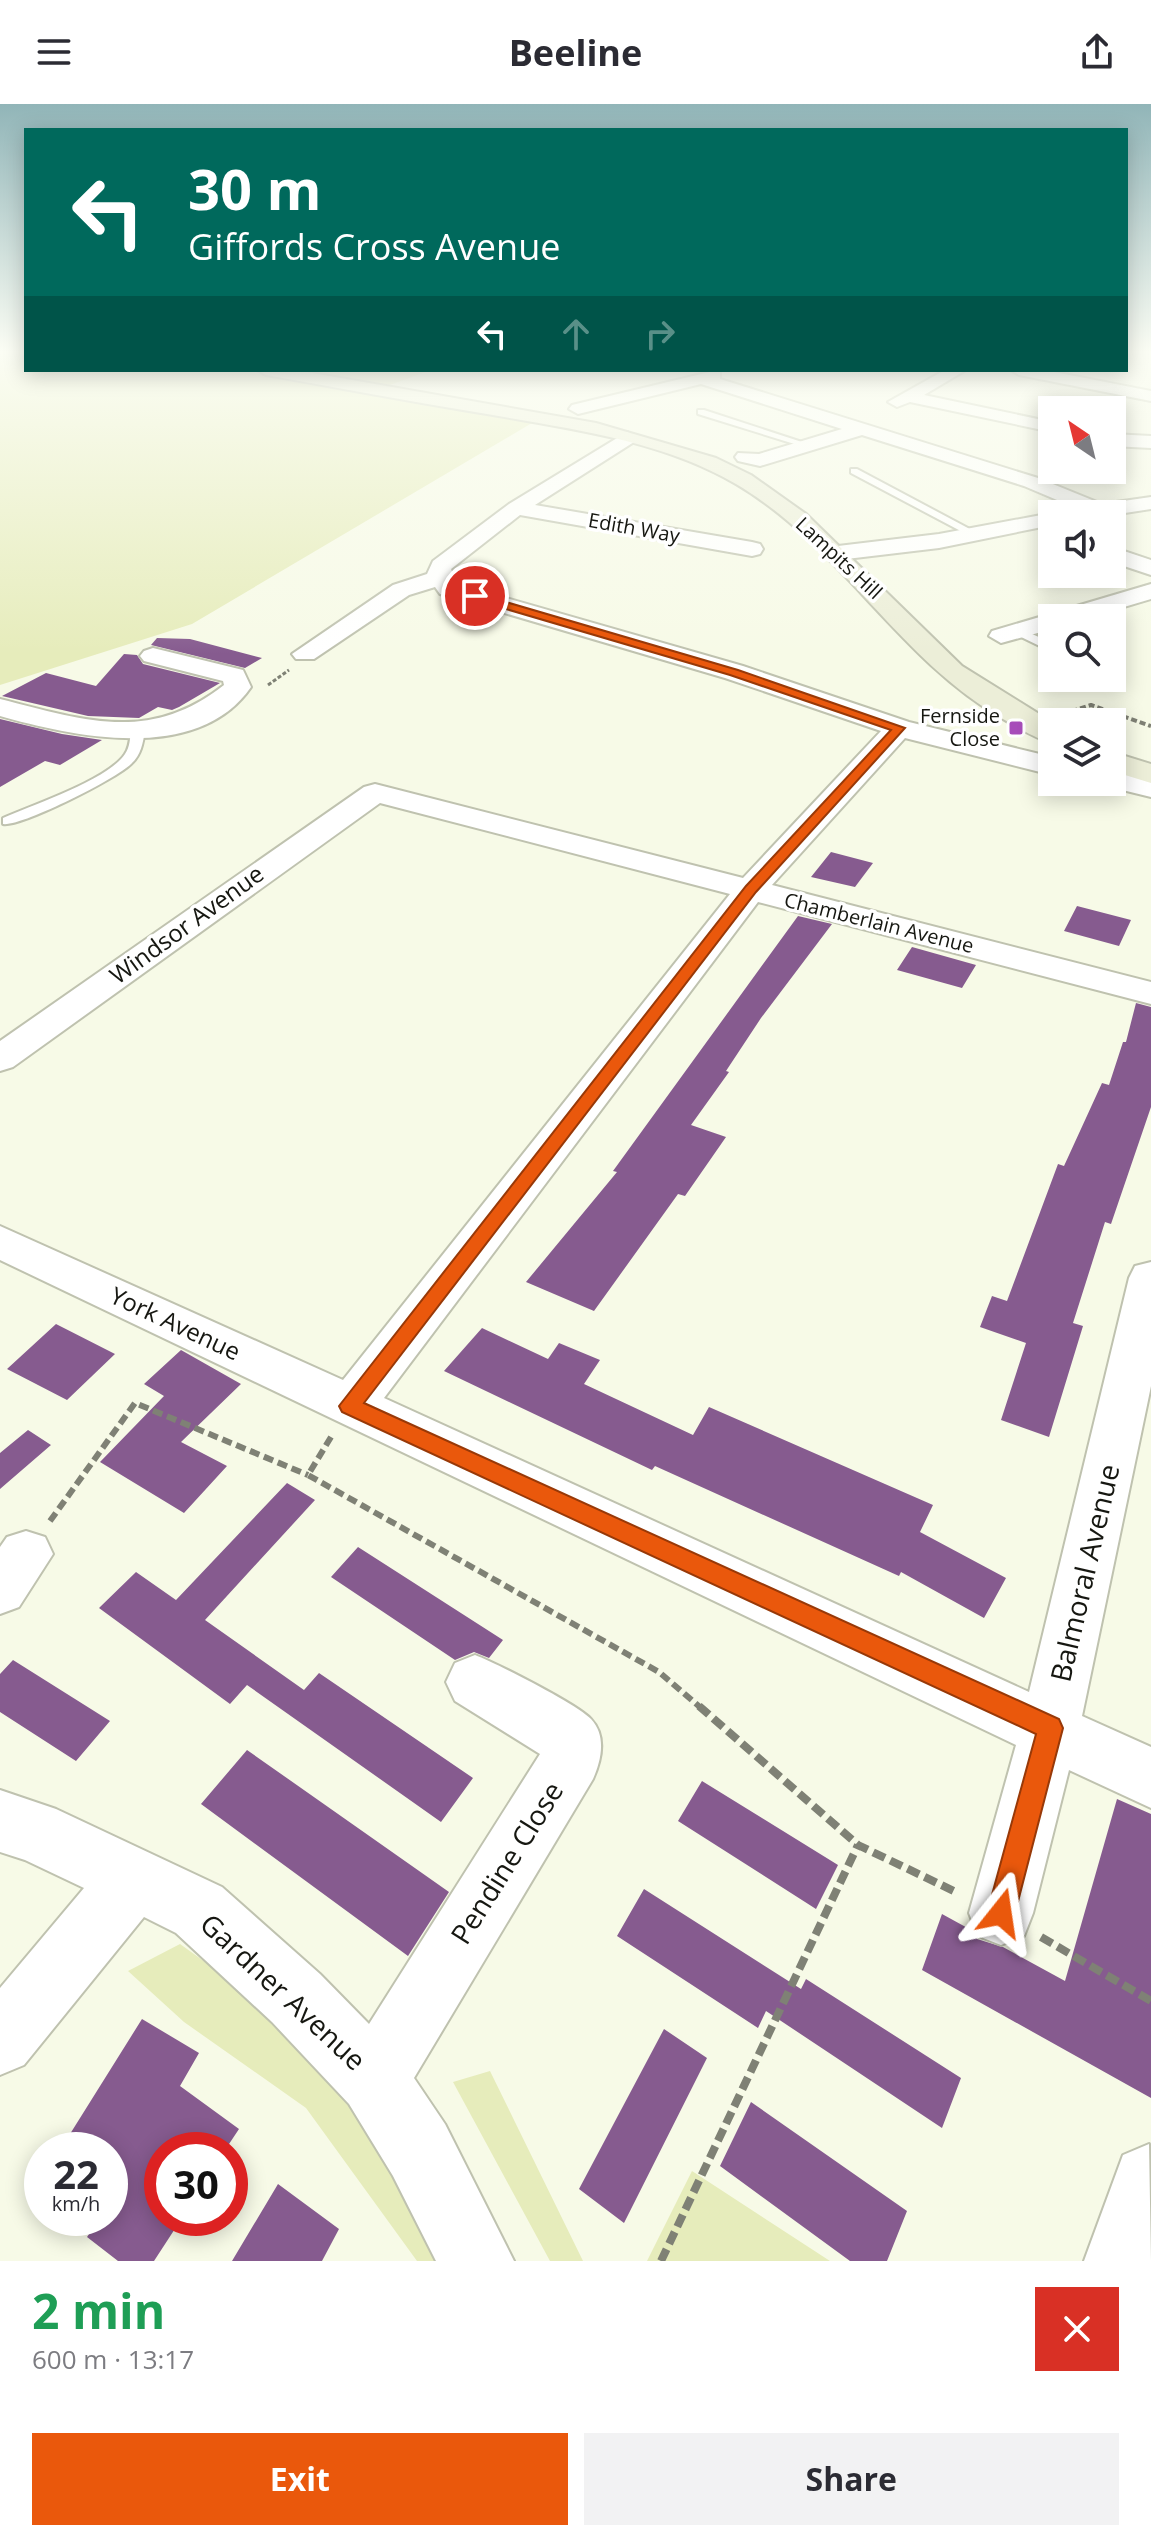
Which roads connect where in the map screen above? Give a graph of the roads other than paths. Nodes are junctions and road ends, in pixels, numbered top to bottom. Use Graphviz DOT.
graph roads {
  1 [pos="604,453"];
  2 [pos="675,453"];
  3 [pos="780,453"];
  4 [pos="935,453"];
  5 [pos="745,457"];
  6 [pos="854,471"];
  7 [pos="1075,500"];
  8 [pos="1151,503"];
  9 [pos="1126,506"];
  10 [pos="516,508"];
  11 [pos="1038,525"];
  12 [pos="976,535"];
  13 [pos="752,549"];
  14 [pos="838,553"];
  15 [pos="1126,559"];
  16 [pos="1151,568"];
  17 [pos="440,578"];
  18 [pos="1151,591"];
  19 [pos="1108,604"];
  20 [pos="1038,625"];
  21 [pos="1009,634"];
  22 [pos="1038,643"];
  23 [pos="305,654"];
  24 [pos="153,656"];
  25 [pos="0,707"];
  26 [pos="46,721"];
  27 [pos="1038,726"];
  28 [pos="899,728"];
  29 [pos="138,730"];
  30 [pos="11,735"];
  31 [pos="1038,763"];
  32 [pos="1126,766"];
  33 [pos="1151,774"];
  34 [pos="1126,782"];
  35 [pos="1151,788"];
  36 [pos="375,793"];
  37 [pos="8,821"];
  38 [pos="751,889"];
  39 [pos="1151,993"];
  40 [pos="0,1059"];
  41 [pos="0,1242"];
  42 [pos="1151,1278"];
  43 [pos="350,1406"];
  44 [pos="475,1682"];
  45 [pos="1050,1728"];
  46 [pos="1151,1778"];
  47 [pos="0,1821"];
  48 [pos="134,1879"];
  49 [pos="1001,1913"];
  50 [pos="0,2041"];
  51 [pos="374,2079"];
  52 [pos="1149,2181"];
  53 [pos="476,2261"];
  54 [pos="1122,2261"];
  1 -- 10 [label="street"];
  2 -- 14 [label="main road, Lampits Hill"];
  3 -- 5 [label="street"];
  4 -- 7 [label="street"];
  6 -- 12 [label="lane"];
  8 -- 9 [label="street"];
  10 -- 13 [label="street, Edith Way"];
  10 -- 17 [label="street"];
  11 -- 12 [label="street"];
  12 -- 14 [label="street"];
  14 -- 27 [label="main road, Lampits Hill"];
  15 -- 16 [label="street"];
  17 -- 23 [label="street"];
  17 -- 28 [label="street"];
  18 -- 19 [label="street"];
  20 -- 21 [label="street"];
  21 -- 22 [label="lane"];
  24 -- 29 [label="street"];
  25 -- 26 [label="street"];
  26 -- 29 [label="street"];
  26 -- 30 [label="street"];
  28 -- 31 [label="street"];
  28 -- 38 [label="street"];
  29 -- 37 [label="lane"];
  32 -- 33 [label="main road"];
  34 -- 35 [label="street"];
  36 -- 38 [label="street, Chamberlain Avenue"];
  36 -- 40 [label="street, Windsor Avenue"];
  38 -- 39 [label="street, Chamberlain Avenue"];
  38 -- 43 [label="street"];
  41 -- 43 [label="street, York Avenue"];
  42 -- 45 [label="street, Balmoral Avenue"];
  43 -- 45 [label="street, York Avenue"];
  44 -- 51 [label="street, Pendine Close"];
  45 -- 46 [label="street, York Avenue"];
  45 -- 49 [label="street, Balmoral Avenue"];
  47 -- 48 [label="street, Gardner Avenue"];
  48 -- 50 [label="street"];
  48 -- 51 [label="street, Gardner Avenue"];
  51 -- 53 [label="street, Gardner Avenue"];
  52 -- 54 [label="street"];
}
